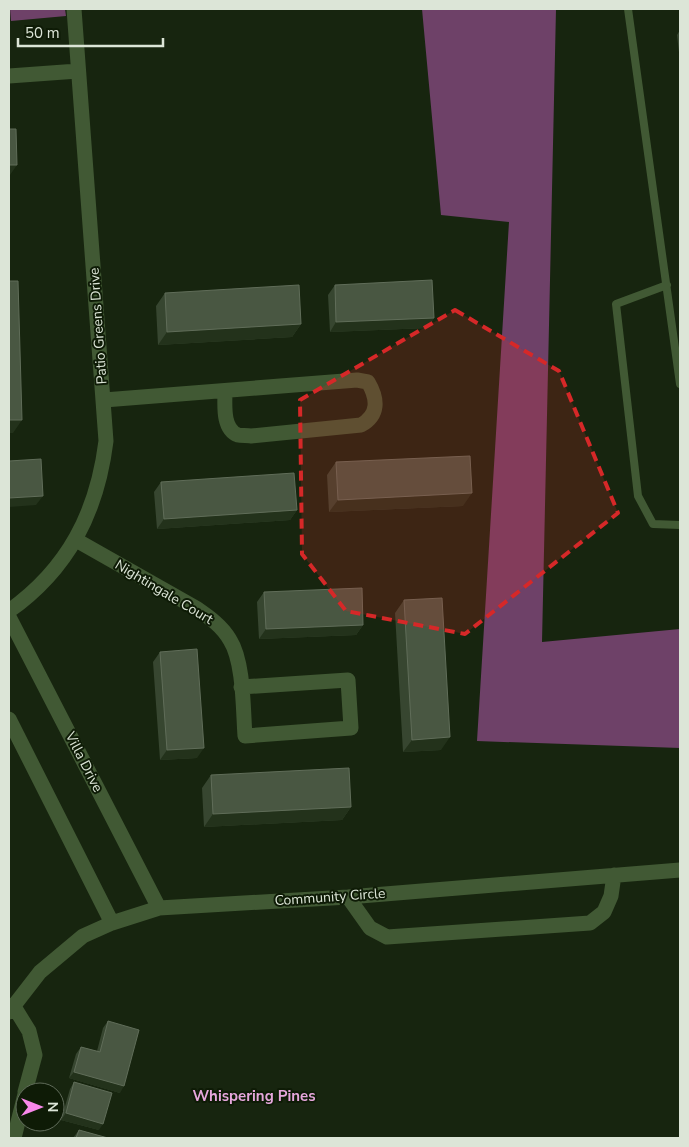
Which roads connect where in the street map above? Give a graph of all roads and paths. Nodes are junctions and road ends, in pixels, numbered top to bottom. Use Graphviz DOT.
graph roads {
  1 [pos="74,9"];
  2 [pos="628,9"];
  3 [pos="78,71"];
  4 [pos="9,76"];
  5 [pos="667,285"];
  6 [pos="680,384"];
  7 [pos="224,390"];
  8 [pos="104,400"];
  9 [pos="680,525"];
  10 [pos="76,540"];
  11 [pos="9,611"];
  12 [pos="9,617"];
  13 [pos="241,687"];
  14 [pos="9,719"];
  15 [pos="680,870"];
  16 [pos="614,875"];
  17 [pos="348,897"];
  18 [pos="158,908"];
  19 [pos="112,923"];
  20 [pos="11,1009"];
  21 [pos="28,1082"];
  1 -- 3 [label="street, Patio Greens Drive"];
  2 -- 5 [label="lane"];
  3 -- 4 [label="street"];
  3 -- 8 [label="street, Patio Greens Drive"];
  5 -- 6 [label="lane"];
  5 -- 9 [label="lane"];
  7 -- 7 [label="street"];
  7 -- 8 [label="street"];
  8 -- 10 [label="street, Patio Greens Drive"];
  10 -- 11 [label="street, Patio Greens Drive"];
  10 -- 13 [label="street, Nightingale Court"];
  12 -- 18 [label="street, Villa Drive"];
  13 -- 13 [label="street, Nightingale Court"];
  14 -- 19 [label="street"];
  15 -- 16 [label="street, Community Circle"];
  16 -- 17 [label="street, Community Circle"];
  16 -- 17 [label="street"];
  17 -- 18 [label="street, Community Circle"];
  18 -- 19 [label="street, Community Circle"];
  19 -- 20 [label="street, Community Circle"];
  20 -- 21 [label="street, Community Circle"];
}
